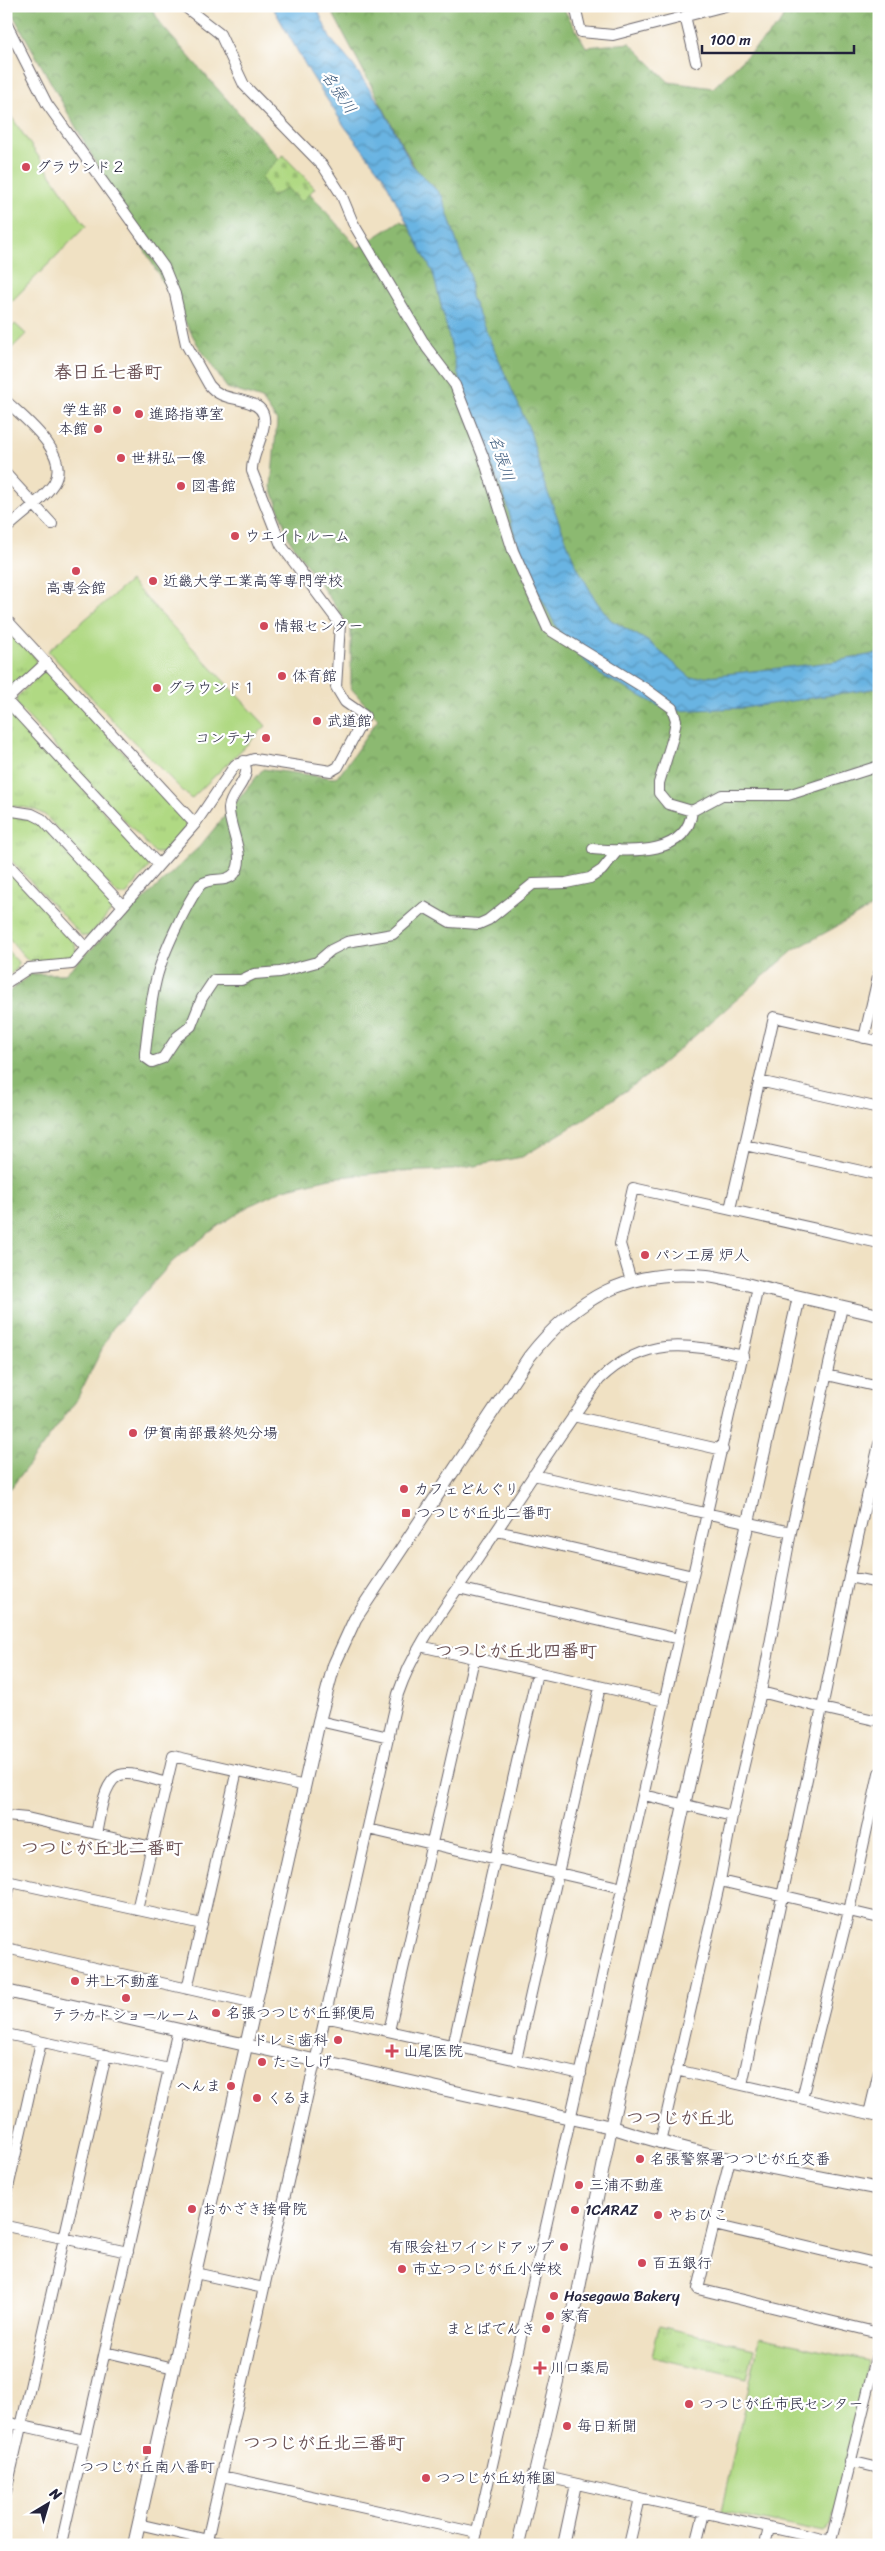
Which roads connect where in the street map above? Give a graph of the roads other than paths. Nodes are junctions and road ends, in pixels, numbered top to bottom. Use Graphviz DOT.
graph roads {
  1 [pos="184,6"];
  2 [pos="575,6"];
  3 [pos="725,6"];
  4 [pos="685,16"];
  5 [pos="6,23"];
  6 [pos="696,62"];
  7 [pos="6,402"];
  8 [pos="6,475"];
  9 [pos="34,503"];
  10 [pos="52,524"];
  11 [pos="6,529"];
  12 [pos="6,619"];
  13 [pos="47,662"];
  14 [pos="244,761"];
  15 [pos="879,766"];
  16 [pos="6,810"];
  17 [pos="692,811"];
  18 [pos="195,824"];
  19 [pos="593,849"];
  20 [pos="618,850"];
  21 [pos="6,862"];
  22 [pos="158,864"];
  23 [pos="123,906"];
  24 [pos="86,948"];
  25 [pos="879,973"];
  26 [pos="6,983"];
  27 [pos="864,1038"];
  28 [pos="879,1041"];
  29 [pos="759,1081"];
  30 [pos="879,1108"];
  31 [pos="745,1145"];
  32 [pos="879,1175"];
  33 [pos="730,1209"];
  34 [pos="879,1243"];
  35 [pos="631,1281"];
  36 [pos="758,1287"];
  37 [pos="799,1297"];
  38 [pos="842,1306"];
  39 [pos="879,1315"];
  40 [pos="744,1356"];
  41 [pos="827,1376"];
  42 [pos="879,1387"];
  43 [pos="573,1416"];
  44 [pos="879,1444"];
  45 [pos="723,1450"];
  46 [pos="533,1475"];
  47 [pos="708,1514"];
  48 [pos="747,1523"];
  49 [pos="496,1531"];
  50 [pos="791,1532"];
  51 [pos="693,1576"];
  52 [pos="849,1577"];
  53 [pos="879,1583"];
  54 [pos="458,1588"];
  55 [pos="679,1638"];
  56 [pos="420,1646"];
  57 [pos="474,1659"];
  58 [pos="537,1673"];
  59 [pos="600,1688"];
  60 [pos="761,1692"];
  61 [pos="665,1701"];
  62 [pos="822,1708"];
  63 [pos="320,1721"];
  64 [pos="879,1721"];
  65 [pos="388,1737"];
  66 [pos="236,1770"];
  67 [pos="879,1773"];
  68 [pos="167,1782"];
  69 [pos="305,1786"];
  70 [pos="644,1795"];
  71 [pos="684,1804"];
  72 [pos="6,1816"];
  73 [pos="732,1816"];
  74 [pos="368,1830"];
  75 [pos="96,1834"];
  76 [pos="432,1844"];
  77 [pos="152,1847"];
  78 [pos="495,1859"];
  79 [pos="560,1872"];
  80 [pos="720,1881"];
  81 [pos="623,1888"];
  82 [pos="782,1896"];
  83 [pos="6,1900"];
  84 [pos="137,1910"];
  85 [pos="849,1911"];
  86 [pos="879,1918"];
  87 [pos="202,1924"];
  88 [pos="6,1948"];
  89 [pos="187,1989"];
  90 [pos="6,1991"];
  91 [pos="255,2004"];
  92 [pos="325,2017"];
  93 [pos="178,2029"];
  94 [pos="388,2031"];
  95 [pos="6,2034"];
  96 [pos="41,2042"];
  97 [pos="246,2045"];
  98 [pos="453,2046"];
  99 [pos="106,2056"];
  100 [pos="314,2059"];
  101 [pos="516,2060"];
  102 [pos="169,2069"];
  103 [pos="676,2070"];
  104 [pos="879,2072"];
  105 [pos="581,2074"];
  106 [pos="742,2085"];
  107 [pos="802,2098"];
  108 [pos="874,2115"];
  109 [pos="571,2118"];
  110 [pos="611,2126"];
  111 [pos="660,2143"];
  112 [pos="730,2159"];
  113 [pos="879,2188"];
  114 [pos="6,2197"];
  115 [pos="714,2225"];
  116 [pos="6,2226"];
  117 [pos="64,2239"];
  118 [pos="128,2252"];
  119 [pos="879,2264"];
  120 [pos="195,2272"];
  121 [pos="264,2288"];
  122 [pos="879,2332"];
  123 [pos="879,2346"];
  124 [pos="106,2352"];
  125 [pos="174,2368"];
  126 [pos="6,2422"];
  127 [pos="21,2425"];
  128 [pos="85,2440"];
  129 [pos="850,2461"];
  130 [pos="879,2468"];
  131 [pos="533,2474"];
  132 [pos="222,2476"];
  133 [pos="576,2484"];
  134 [pos="6,2492"];
  135 [pos="640,2498"];
  136 [pos="704,2513"];
  137 [pos="138,2524"];
  138 [pos="769,2528"];
  139 [pos="476,2533"];
  140 [pos="206,2542"];
  141 [pos="831,2543"];
  142 [pos="61,2545"];
  143 [pos="134,2545"];
  144 [pos="230,2545"];
  145 [pos="474,2545"];
  146 [pos="518,2545"];
  147 [pos="563,2545"];
  148 [pos="630,2545"];
  149 [pos="696,2545"];
  150 [pos="765,2545"];
  1 -- 17 [label="street"];
  2 -- 4 [label="street"];
  3 -- 4 [label="street"];
  4 -- 6 [label="street"];
  5 -- 14 [label="street"];
  7 -- 9 [label="street"];
  8 -- 9 [label="street"];
  9 -- 10 [label="street"];
  9 -- 11 [label="street"];
  12 -- 13 [label="street"];
  13 -- 18 [label="street"];
  13 -- 22 [label="street"];
  14 -- 18 [label="street"];
  14 -- 20 [label="street"];
  15 -- 17 [label="street"];
  16 -- 23 [label="street"];
  17 -- 20 [label="street"];
  18 -- 22 [label="street"];
  19 -- 20 [label="street"];
  21 -- 24 [label="street"];
  22 -- 23 [label="street"];
  23 -- 24 [label="street"];
  24 -- 26 [label="street"];
  25 -- 27 [label="street"];
  27 -- 28 [label="street"];
  27 -- 29 [label="street"];
  29 -- 30 [label="street"];
  29 -- 31 [label="street"];
  31 -- 32 [label="street"];
  31 -- 33 [label="street"];
  33 -- 34 [label="street"];
  33 -- 35 [label="street"];
  35 -- 36 [label="street"];
  35 -- 63 [label="street"];
  36 -- 37 [label="street"];
  36 -- 40 [label="street"];
  37 -- 38 [label="street"];
  37 -- 48 [label="street"];
  38 -- 39 [label="street"];
  38 -- 41 [label="street"];
  40 -- 43 [label="street"];
  40 -- 45 [label="street"];
  41 -- 42 [label="street"];
  41 -- 50 [label="street"];
  43 -- 45 [label="street"];
  43 -- 46 [label="street"];
  44 -- 52 [label="street"];
  45 -- 47 [label="street"];
  46 -- 47 [label="street"];
  46 -- 49 [label="street"];
  47 -- 48 [label="street"];
  47 -- 51 [label="street"];
  48 -- 50 [label="street"];
  48 -- 71 [label="street"];
  49 -- 51 [label="street"];
  49 -- 54 [label="street"];
  50 -- 60 [label="street"];
  51 -- 55 [label="street"];
  52 -- 53 [label="street"];
  52 -- 62 [label="street"];
  54 -- 55 [label="street"];
  54 -- 56 [label="street"];
  55 -- 61 [label="street"];
  56 -- 57 [label="street"];
  56 -- 65 [label="street"];
  57 -- 58 [label="street"];
  57 -- 76 [label="street"];
  58 -- 59 [label="street"];
  58 -- 78 [label="street"];
  59 -- 61 [label="street"];
  59 -- 79 [label="street"];
  60 -- 62 [label="street"];
  60 -- 73 [label="street"];
  61 -- 70 [label="street"];
  62 -- 64 [label="street"];
  62 -- 82 [label="street"];
  63 -- 65 [label="street"];
  63 -- 69 [label="street"];
  65 -- 74 [label="street"];
  66 -- 68 [label="street"];
  66 -- 69 [label="street"];
  66 -- 87 [label="street"];
  67 -- 85 [label="street"];
  68 -- 75 [label="street"];
  68 -- 77 [label="street"];
  69 -- 91 [label="street"];
  70 -- 71 [label="street"];
  70 -- 81 [label="street"];
  71 -- 73 [label="street"];
  71 -- 110 [label="street"];
  72 -- 75 [label="street"];
  73 -- 80 [label="street"];
  74 -- 76 [label="street"];
  74 -- 92 [label="street"];
  75 -- 77 [label="street"];
  76 -- 78 [label="street"];
  76 -- 94 [label="street"];
  77 -- 84 [label="street"];
  78 -- 79 [label="street"];
  78 -- 98 [label="street"];
  79 -- 81 [label="street"];
  79 -- 101 [label="street"];
  80 -- 82 [label="street"];
  80 -- 103 [label="street"];
  81 -- 105 [label="street"];
  82 -- 85 [label="street"];
  82 -- 106 [label="street"];
  83 -- 84 [label="street"];
  84 -- 87 [label="street"];
  85 -- 86 [label="street"];
  85 -- 107 [label="street"];
  87 -- 89 [label="street"];
  88 -- 89 [label="street"];
  89 -- 91 [label="street"];
  90 -- 93 [label="street"];
  91 -- 97 [label="street"];
  92 -- 94 [label="street"];
  92 -- 100 [label="street"];
  93 -- 97 [label="street"];
  93 -- 102 [label="street"];
  94 -- 98 [label="street"];
  95 -- 96 [label="street"];
  96 -- 99 [label="street"];
  96 -- 114 [label="street"];
  97 -- 100 [label="street"];
  97 -- 120 [label="street"];
  98 -- 101 [label="street"];
  99 -- 102 [label="street"];
  99 -- 117 [label="street"];
  100 -- 109 [label="street"];
  100 -- 121 [label="street"];
  101 -- 105 [label="street"];
  102 -- 118 [label="street"];
  103 -- 106 [label="street"];
  103 -- 111 [label="street"];
  104 -- 108 [label="street"];
  105 -- 109 [label="street"];
  106 -- 107 [label="street"];
  107 -- 108 [label="street"];
  109 -- 110 [label="street"];
  109 -- 139 [label="street"];
  110 -- 111 [label="street"];
  110 -- 131 [label="street"];
  111 -- 112 [label="street"];
  112 -- 113 [label="street"];
  112 -- 115 [label="street"];
  115 -- 119 [label="street"];
  115 -- 122 [label="street"];
  116 -- 117 [label="street"];
  117 -- 118 [label="street"];
  117 -- 127 [label="street"];
  118 -- 124 [label="street"];
  120 -- 121 [label="street"];
  120 -- 125 [label="street"];
  121 -- 132 [label="street"];
  123 -- 129 [label="street"];
  124 -- 125 [label="street"];
  124 -- 128 [label="street"];
  125 -- 137 [label="street"];
  126 -- 127 [label="street"];
  127 -- 128 [label="street"];
  127 -- 134 [label="street"];
  128 -- 142 [label="street"];
  129 -- 130 [label="street"];
  129 -- 141 [label="street"];
  131 -- 133 [label="street"];
  131 -- 146 [label="street"];
  132 -- 139 [label="street"];
  132 -- 140 [label="street"];
  133 -- 135 [label="street"];
  133 -- 147 [label="street"];
  135 -- 136 [label="street"];
  135 -- 148 [label="street"];
  136 -- 138 [label="street"];
  136 -- 149 [label="street"];
  137 -- 140 [label="street"];
  137 -- 143 [label="street"];
  138 -- 141 [label="street"];
  138 -- 150 [label="street"];
  139 -- 145 [label="street"];
  140 -- 144 [label="street"];
}
